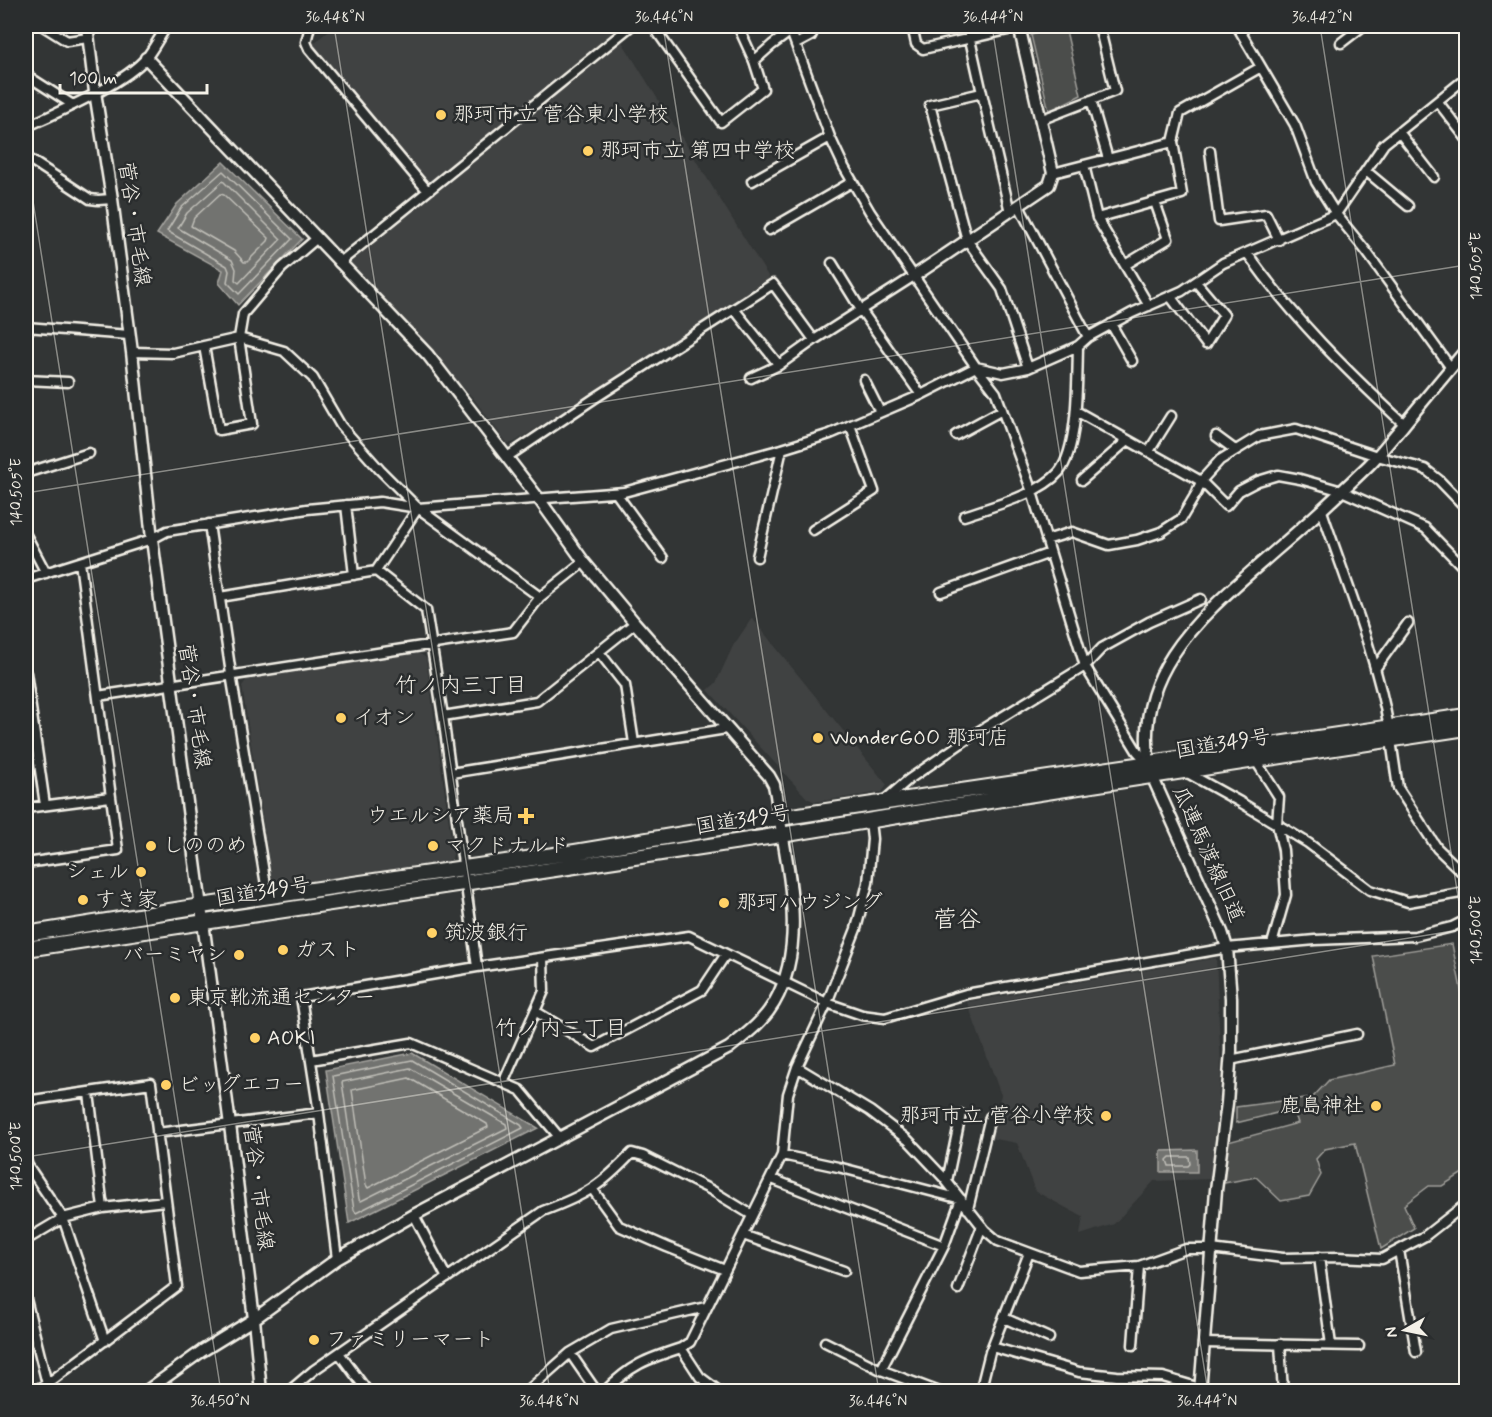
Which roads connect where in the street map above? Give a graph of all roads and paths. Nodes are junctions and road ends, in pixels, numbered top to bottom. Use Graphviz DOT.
graph roads {
  1 [pos="43,26"];
  2 [pos="87,26"];
  3 [pos="167,26"];
  4 [pos="310,26"];
  5 [pos="631,26"];
  6 [pos="653,26"];
  7 [pos="738,26"];
  8 [pos="816,26"];
  9 [pos="912,26"];
  10 [pos="967,26"];
  11 [pos="1021,26"];
  12 [pos="1099,26"];
  13 [pos="1237,26"];
  14 [pos="1364,26"];
  15 [pos="790,28"];
  16 [pos="88,38"];
  17 [pos="970,38"];
  18 [pos="796,44"];
  19 [pos="1341,44"];
  20 [pos="146,58"];
  21 [pos="754,61"];
  22 [pos="1261,67"];
  23 [pos="26,75"];
  24 [pos="1467,78"];
  25 [pos="95,92"];
  26 [pos="982,93"];
  27 [pos="1092,100"];
  28 [pos="1438,102"];
  29 [pos="73,105"];
  30 [pos="1040,120"];
  31 [pos="26,127"];
  32 [pos="1399,132"];
  33 [pos="830,137"];
  34 [pos="1467,138"];
  35 [pos="1173,142"];
  36 [pos="1210,151"];
  37 [pos="26,157"];
  38 [pos="1108,159"];
  39 [pos="1084,165"];
  40 [pos="1366,171"];
  41 [pos="1053,173"];
  42 [pos="1434,177"];
  43 [pos="752,182"];
  44 [pos="852,182"];
  45 [pos="428,190"];
  46 [pos="112,199"];
  47 [pos="1155,202"];
  48 [pos="1408,206"];
  49 [pos="1014,209"];
  50 [pos="1336,214"];
  51 [pos="1097,219"];
  52 [pos="769,230"];
  53 [pos="316,239"];
  54 [pos="967,240"];
  55 [pos="1279,240"];
  56 [pos="1247,253"];
  57 [pos="339,263"];
  58 [pos="832,263"];
  59 [pos="1125,266"];
  60 [pos="914,276"];
  61 [pos="1196,282"];
  62 [pos="1170,296"];
  63 [pos="1149,306"];
  64 [pos="734,309"];
  65 [pos="861,310"];
  66 [pos="1111,324"];
  67 [pos="26,327"];
  68 [pos="129,334"];
  69 [pos="1088,337"];
  70 [pos="239,338"];
  71 [pos="814,340"];
  72 [pos="204,345"];
  73 [pos="1078,346"];
  74 [pos="1467,350"];
  75 [pos="132,352"];
  76 [pos="1132,361"];
  77 [pos="779,365"];
  78 [pos="976,367"];
  79 [pos="1028,368"];
  80 [pos="1450,368"];
  81 [pos="751,378"];
  82 [pos="26,380"];
  83 [pos="864,380"];
  84 [pos="68,382"];
  85 [pos="921,395"];
  86 [pos="1002,410"];
  87 [pos="1076,411"];
  88 [pos="880,412"];
  89 [pos="1171,416"];
  90 [pos="1404,424"];
  91 [pos="850,425"];
  92 [pos="956,435"];
  93 [pos="1216,436"];
  94 [pos="1128,440"];
  95 [pos="782,449"];
  96 [pos="1235,450"];
  97 [pos="1149,451"];
  98 [pos="89,453"];
  99 [pos="1377,456"];
  100 [pos="507,457"];
  101 [pos="26,473"];
  102 [pos="1082,480"];
  103 [pos="1201,481"];
  104 [pos="1342,491"];
  105 [pos="616,492"];
  106 [pos="1032,492"];
  107 [pos="539,500"];
  108 [pos="346,505"];
  109 [pos="418,508"];
  110 [pos="1467,508"];
  111 [pos="1322,511"];
  112 [pos="964,516"];
  113 [pos="209,524"];
  114 [pos="813,530"];
  115 [pos="26,535"];
  116 [pos="152,540"];
  117 [pos="1046,540"];
  118 [pos="1050,553"];
  119 [pos="757,557"];
  120 [pos="663,558"];
  121 [pos="80,562"];
  122 [pos="584,562"];
  123 [pos="1467,570"];
  124 [pos="376,571"];
  125 [pos="46,573"];
  126 [pos="354,575"];
  127 [pos="26,579"];
  128 [pos="941,592"];
  129 [pos="220,597"];
  130 [pos="540,597"];
  131 [pos="1201,599"];
  132 [pos="635,623"];
  133 [pos="1408,623"];
  134 [pos="432,644"];
  135 [pos="599,652"];
  136 [pos="1085,666"];
  137 [pos="1375,669"];
  138 [pos="26,673"];
  139 [pos="231,674"];
  140 [pos="171,683"];
  141 [pos="98,696"];
  142 [pos="443,716"];
  143 [pos="1467,716"];
  144 [pos="1467,728"];
  145 [pos="726,729"];
  146 [pos="1390,734"];
  147 [pos="634,743"];
  148 [pos="1256,760"];
  149 [pos="1150,769"];
  150 [pos="1183,771"];
  151 [pos="451,773"];
  152 [pos="110,797"];
  153 [pos="881,803"];
  154 [pos="45,805"];
  155 [pos="26,808"];
  156 [pos="779,818"];
  157 [pos="870,821"];
  158 [pos="1277,824"];
  159 [pos="781,835"];
  160 [pos="26,863"];
  161 [pos="464,868"];
  162 [pos="1467,876"];
  163 [pos="466,883"];
  164 [pos="1467,892"];
  165 [pos="268,897"];
  166 [pos="201,906"];
  167 [pos="1467,920"];
  168 [pos="202,922"];
  169 [pos="26,934"];
  170 [pos="1272,944"];
  171 [pos="1227,948"];
  172 [pos="26,949"];
  173 [pos="726,954"];
  174 [pos="543,958"];
  175 [pos="477,967"];
  176 [pos="783,980"];
  177 [pos="827,1003"];
  178 [pos="536,1011"];
  179 [pos="1358,1034"];
  180 [pos="311,1060"];
  181 [pos="1230,1060"];
  182 [pos="797,1067"];
  183 [pos="504,1082"];
  184 [pos="89,1092"];
  185 [pos="26,1101"];
  186 [pos="319,1113"];
  187 [pos="962,1114"];
  188 [pos="990,1117"];
  189 [pos="230,1125"];
  190 [pos="157,1133"];
  191 [pos="560,1138"];
  192 [pos="782,1155"];
  193 [pos="26,1165"];
  194 [pos="772,1179"];
  195 [pos="947,1181"];
  196 [pos="593,1190"];
  197 [pos="961,1199"];
  198 [pos="165,1201"];
  199 [pos="1467,1204"];
  200 [pos="103,1208"];
  201 [pos="968,1209"];
  202 [pos="414,1215"];
  203 [pos="752,1215"];
  204 [pos="63,1218"];
  205 [pos="982,1226"];
  206 [pos="743,1235"];
  207 [pos="26,1240"];
  208 [pos="944,1246"];
  209 [pos="1211,1249"];
  210 [pos="1400,1250"];
  211 [pos="1029,1253"];
  212 [pos="1319,1257"];
  213 [pos="337,1259"];
  214 [pos="1139,1266"];
  215 [pos="725,1269"];
  216 [pos="844,1271"];
  217 [pos="447,1278"];
  218 [pos="958,1289"];
  219 [pos="26,1299"];
  220 [pos="706,1307"];
  221 [pos="1004,1318"];
  222 [pos="254,1319"];
  223 [pos="29,1328"];
  224 [pos="1050,1338"];
  225 [pos="105,1341"];
  226 [pos="825,1342"];
  227 [pos="1203,1343"];
  228 [pos="1280,1344"];
  229 [pos="1331,1345"];
  230 [pos="1133,1346"];
  231 [pos="1359,1346"];
  232 [pos="992,1347"];
  233 [pos="681,1348"];
  234 [pos="1416,1352"];
  235 [pos="339,1353"];
  236 [pos="570,1353"];
  237 [pos="881,1370"];
  238 [pos="49,1388"];
  239 [pos="607,1390"];
  240 [pos="1200,1390"];
  241 [pos="31,1392"];
  242 [pos="145,1392"];
  243 [pos="261,1392"];
  244 [pos="288,1392"];
  245 [pos="368,1392"];
  246 [pos="526,1392"];
  247 [pos="597,1392"];
  248 [pos="720,1392"];
  249 [pos="940,1392"];
  250 [pos="980,1392"];
  251 [pos="1233,1392"];
  252 [pos="1283,1392"];
  1 -- 16 [label="street"];
  2 -- 16 [label="street, 菅谷・市毛線"];
  3 -- 20 [label="street"];
  4 -- 45 [label="street"];
  5 -- 45 [label="street"];
  6 -- 21 [label="street"];
  7 -- 21 [label="street"];
  8 -- 18 [label="street"];
  9 -- 17 [label="street"];
  10 -- 17 [label="street"];
  11 -- 17 [label="street"];
  11 -- 30 [label="street"];
  12 -- 27 [label="street"];
  13 -- 22 [label="street"];
  14 -- 19 [label="street"];
  15 -- 18 [label="street"];
  15 -- 21 [label="street"];
  16 -- 25 [label="street, 菅谷・市毛線"];
  17 -- 26 [label="street"];
  18 -- 33 [label="street"];
  20 -- 25 [label="street"];
  20 -- 53 [label="street"];
  22 -- 35 [label="street"];
  22 -- 50 [label="street"];
  23 -- 29 [label="street"];
  24 -- 28 [label="street"];
  25 -- 29 [label="street"];
  25 -- 46 [label="street, 菅谷・市毛線"];
  26 -- 49 [label="street"];
  26 -- 54 [label="street"];
  27 -- 30 [label="street"];
  27 -- 38 [label="street"];
  28 -- 32 [label="street"];
  28 -- 34 [label="street"];
  29 -- 31 [label="street"];
  30 -- 41 [label="street"];
  32 -- 40 [label="street"];
  32 -- 42 [label="street"];
  33 -- 43 [label="street"];
  33 -- 44 [label="street"];
  35 -- 38 [label="street"];
  35 -- 47 [label="street"];
  36 -- 55 [label="street"];
  37 -- 46 [label="street"];
  38 -- 39 [label="street"];
  39 -- 41 [label="street"];
  39 -- 51 [label="street"];
  40 -- 48 [label="street"];
  40 -- 50 [label="street"];
  41 -- 49 [label="street"];
  44 -- 52 [label="street"];
  44 -- 60 [label="street"];
  45 -- 57 [label="street"];
  46 -- 68 [label="street, 菅谷・市毛線"];
  47 -- 51 [label="street"];
  47 -- 59 [label="street"];
  49 -- 54 [label="street"];
  49 -- 69 [label="street"];
  50 -- 55 [label="street"];
  50 -- 80 [label="street"];
  51 -- 59 [label="street"];
  53 -- 57 [label="street"];
  53 -- 70 [label="street"];
  54 -- 60 [label="street"];
  54 -- 79 [label="street"];
  55 -- 56 [label="street"];
  56 -- 61 [label="street"];
  56 -- 90 [label="street"];
  57 -- 100 [label="street"];
  58 -- 65 [label="street"];
  59 -- 63 [label="street"];
  60 -- 65 [label="street"];
  60 -- 78 [label="street"];
  61 -- 62 [label="street"];
  61 -- 62 [label="street"];
  62 -- 63 [label="street"];
  63 -- 66 [label="street"];
  64 -- 71 [label="street"];
  64 -- 77 [label="street"];
  64 -- 100 [label="street"];
  65 -- 71 [label="street"];
  65 -- 85 [label="street"];
  66 -- 69 [label="street"];
  66 -- 76 [label="street"];
  67 -- 68 [label="street"];
  68 -- 75 [label="street, 菅谷・市毛線"];
  69 -- 73 [label="street"];
  70 -- 72 [label="street"];
  70 -- 72 [label="street"];
  70 -- 109 [label="street"];
  71 -- 77 [label="street"];
  72 -- 75 [label="street"];
  73 -- 79 [label="street"];
  73 -- 87 [label="street"];
  74 -- 80 [label="street, 瓜連馬渡線旧道"];
  75 -- 116 [label="street, 菅谷・市毛線"];
  77 -- 81 [label="street"];
  78 -- 79 [label="street"];
  78 -- 85 [label="street"];
  78 -- 86 [label="street"];
  80 -- 90 [label="street, 瓜連馬渡線旧道"];
  82 -- 84 [label="street"];
  83 -- 88 [label="street"];
  85 -- 88 [label="street"];
  86 -- 92 [label="street"];
  86 -- 106 [label="street"];
  87 -- 94 [label="street"];
  87 -- 106 [label="street"];
  88 -- 91 [label="street"];
  89 -- 97 [label="street"];
  90 -- 99 [label="street, 瓜連馬渡線旧道"];
  91 -- 95 [label="street"];
  91 -- 114 [label="street"];
  93 -- 96 [label="street"];
  94 -- 97 [label="street"];
  94 -- 102 [label="street"];
  95 -- 105 [label="street"];
  95 -- 119 [label="street"];
  96 -- 99 [label="street"];
  96 -- 103 [label="street"];
  97 -- 103 [label="street"];
  98 -- 101 [label="street"];
  99 -- 104 [label="street, 瓜連馬渡線旧道"];
  99 -- 110 [label="street"];
  100 -- 107 [label="street"];
  103 -- 104 [label="street"];
  103 -- 117 [label="street"];
  104 -- 111 [label="street, 瓜連馬渡線旧道"];
  104 -- 123 [label="street"];
  105 -- 107 [label="street"];
  105 -- 120 [label="street"];
  106 -- 112 [label="street"];
  106 -- 117 [label="street"];
  107 -- 109 [label="street"];
  107 -- 122 [label="street"];
  108 -- 109 [label="street"];
  108 -- 113 [label="street"];
  108 -- 126 [label="street"];
  109 -- 124 [label="street"];
  109 -- 130 [label="street"];
  111 -- 137 [label="street"];
  111 -- 149 [label="street, 瓜連馬渡線旧道"];
  113 -- 116 [label="street"];
  113 -- 129 [label="street"];
  115 -- 125 [label="street"];
  116 -- 121 [label="street"];
  116 -- 140 [label="street, 菅谷・市毛線"];
  117 -- 118 [label="street"];
  118 -- 128 [label="street"];
  118 -- 136 [label="street"];
  121 -- 125 [label="street"];
  121 -- 141 [label="street"];
  122 -- 130 [label="street"];
  122 -- 132 [label="street"];
  124 -- 126 [label="street"];
  124 -- 134 [label="street"];
  125 -- 127 [label="street"];
  126 -- 129 [label="street"];
  129 -- 139 [label="street"];
  130 -- 134 [label="street"];
  131 -- 136 [label="street"];
  132 -- 135 [label="street"];
  132 -- 145 [label="street"];
  133 -- 137 [label="street"];
  134 -- 139 [label="street"];
  134 -- 142 [label="street"];
  135 -- 142 [label="street"];
  135 -- 147 [label="street"];
  136 -- 149 [label="street"];
  136 -- 153 [label="street"];
  137 -- 146 [label="street"];
  138 -- 154 [label="street"];
  139 -- 140 [label="street"];
  139 -- 165 [label="street"];
  140 -- 141 [label="street"];
  140 -- 166 [label="street, 菅谷・市毛線"];
  141 -- 152 [label="street"];
  142 -- 151 [label="street"];
  143 -- 146 [label="highway, 国道349号"];
  144 -- 146 [label="highway, 国道349号"];
  145 -- 147 [label="street"];
  145 -- 156 [label="street"];
  146 -- 148 [label="highway, 国道349号"];
  146 -- 149 [label="highway, 国道349号"];
  146 -- 162 [label="street"];
  147 -- 151 [label="street"];
  148 -- 150 [label="highway, 国道349号"];
  148 -- 158 [label="street"];
  149 -- 150 [label="highway, 国道349号"];
  149 -- 153 [label="highway, 国道349号"];
  149 -- 157 [label="highway, 国道349号"];
  149 -- 171 [label="street, 瓜連馬渡線旧道"];
  150 -- 158 [label="street"];
  151 -- 161 [label="street"];
  152 -- 154 [label="street"];
  152 -- 160 [label="street"];
  153 -- 156 [label="highway, 国道349号"];
  154 -- 155 [label="street"];
  156 -- 159 [label="street"];
  156 -- 161 [label="highway, 国道349号"];
  157 -- 159 [label="highway, 国道349号"];
  157 -- 177 [label="street"];
  158 -- 164 [label="street"];
  158 -- 170 [label="street"];
  159 -- 163 [label="highway, 国道349号"];
  159 -- 176 [label="street"];
  161 -- 163 [label="street"];
  161 -- 165 [label="highway, 国道349号"];
  163 -- 168 [label="highway, 国道349号"];
  163 -- 175 [label="street"];
  165 -- 166 [label="highway, 国道349号"];
  166 -- 168 [label="street, 菅谷・市毛線"];
  166 -- 169 [label="highway, 国道349号"];
  167 -- 170 [label="street"];
  168 -- 172 [label="highway, 国道349号"];
  168 -- 189 [label="street, 菅谷・市毛線"];
  170 -- 171 [label="street"];
  171 -- 177 [label="street"];
  171 -- 181 [label="street, 瓜連馬渡線旧道"];
  173 -- 174 [label="street"];
  173 -- 176 [label="street"];
  173 -- 178 [label="street"];
  174 -- 175 [label="street"];
  174 -- 178 [label="street"];
  175 -- 180 [label="street"];
  176 -- 177 [label="street"];
  176 -- 191 [label="street"];
  177 -- 182 [label="street"];
  178 -- 183 [label="street"];
  179 -- 181 [label="street"];
  180 -- 183 [label="street"];
  180 -- 186 [label="street"];
  181 -- 209 [label="street, 瓜連馬渡線旧道"];
  182 -- 192 [label="street"];
  182 -- 195 [label="street"];
  183 -- 191 [label="street"];
  184 -- 185 [label="street"];
  184 -- 190 [label="street"];
  184 -- 200 [label="street"];
  186 -- 189 [label="street"];
  186 -- 213 [label="street"];
  187 -- 195 [label="street"];
  188 -- 201 [label="street"];
  189 -- 190 [label="street"];
  189 -- 222 [label="street, 菅谷・市毛線"];
  190 -- 198 [label="street"];
  191 -- 202 [label="street"];
  192 -- 194 [label="street"];
  192 -- 197 [label="street"];
  193 -- 204 [label="street"];
  194 -- 203 [label="street"];
  194 -- 208 [label="street"];
  195 -- 197 [label="street"];
  196 -- 203 [label="street"];
  196 -- 215 [label="street"];
  196 -- 217 [label="street"];
  197 -- 201 [label="street"];
  197 -- 208 [label="street"];
  198 -- 200 [label="street"];
  198 -- 225 [label="street"];
  199 -- 210 [label="street"];
  200 -- 204 [label="street"];
  201 -- 205 [label="street"];
  202 -- 213 [label="street"];
  202 -- 217 [label="street"];
  203 -- 206 [label="street"];
  204 -- 207 [label="street"];
  204 -- 225 [label="street"];
  205 -- 211 [label="street"];
  205 -- 218 [label="street"];
  206 -- 215 [label="street"];
  206 -- 216 [label="street"];
  208 -- 237 [label="street"];
  209 -- 212 [label="street"];
  209 -- 214 [label="street"];
  209 -- 227 [label="street, 瓜連馬渡線旧道"];
  210 -- 212 [label="street"];
  210 -- 234 [label="street"];
  211 -- 214 [label="street"];
  211 -- 221 [label="street"];
  212 -- 229 [label="street"];
  213 -- 222 [label="street"];
  214 -- 230 [label="street"];
  215 -- 220 [label="street"];
  217 -- 235 [label="street"];
  219 -- 223 [label="street"];
  220 -- 233 [label="street"];
  220 -- 236 [label="street"];
  221 -- 224 [label="street"];
  221 -- 232 [label="street"];
  222 -- 242 [label="street"];
  222 -- 243 [label="street, 菅谷・市毛線"];
  223 -- 238 [label="street"];
  225 -- 238 [label="street"];
  226 -- 237 [label="street"];
  227 -- 228 [label="street"];
  227 -- 240 [label="street, 瓜連馬渡線旧道"];
  228 -- 229 [label="street"];
  228 -- 252 [label="street"];
  229 -- 231 [label="street"];
  232 -- 240 [label="street"];
  232 -- 250 [label="street"];
  233 -- 239 [label="street"];
  233 -- 248 [label="street"];
  235 -- 244 [label="street"];
  235 -- 245 [label="street"];
  236 -- 246 [label="street"];
  236 -- 247 [label="street"];
  237 -- 249 [label="street"];
  238 -- 241 [label="street"];
  240 -- 251 [label="street"];
}
